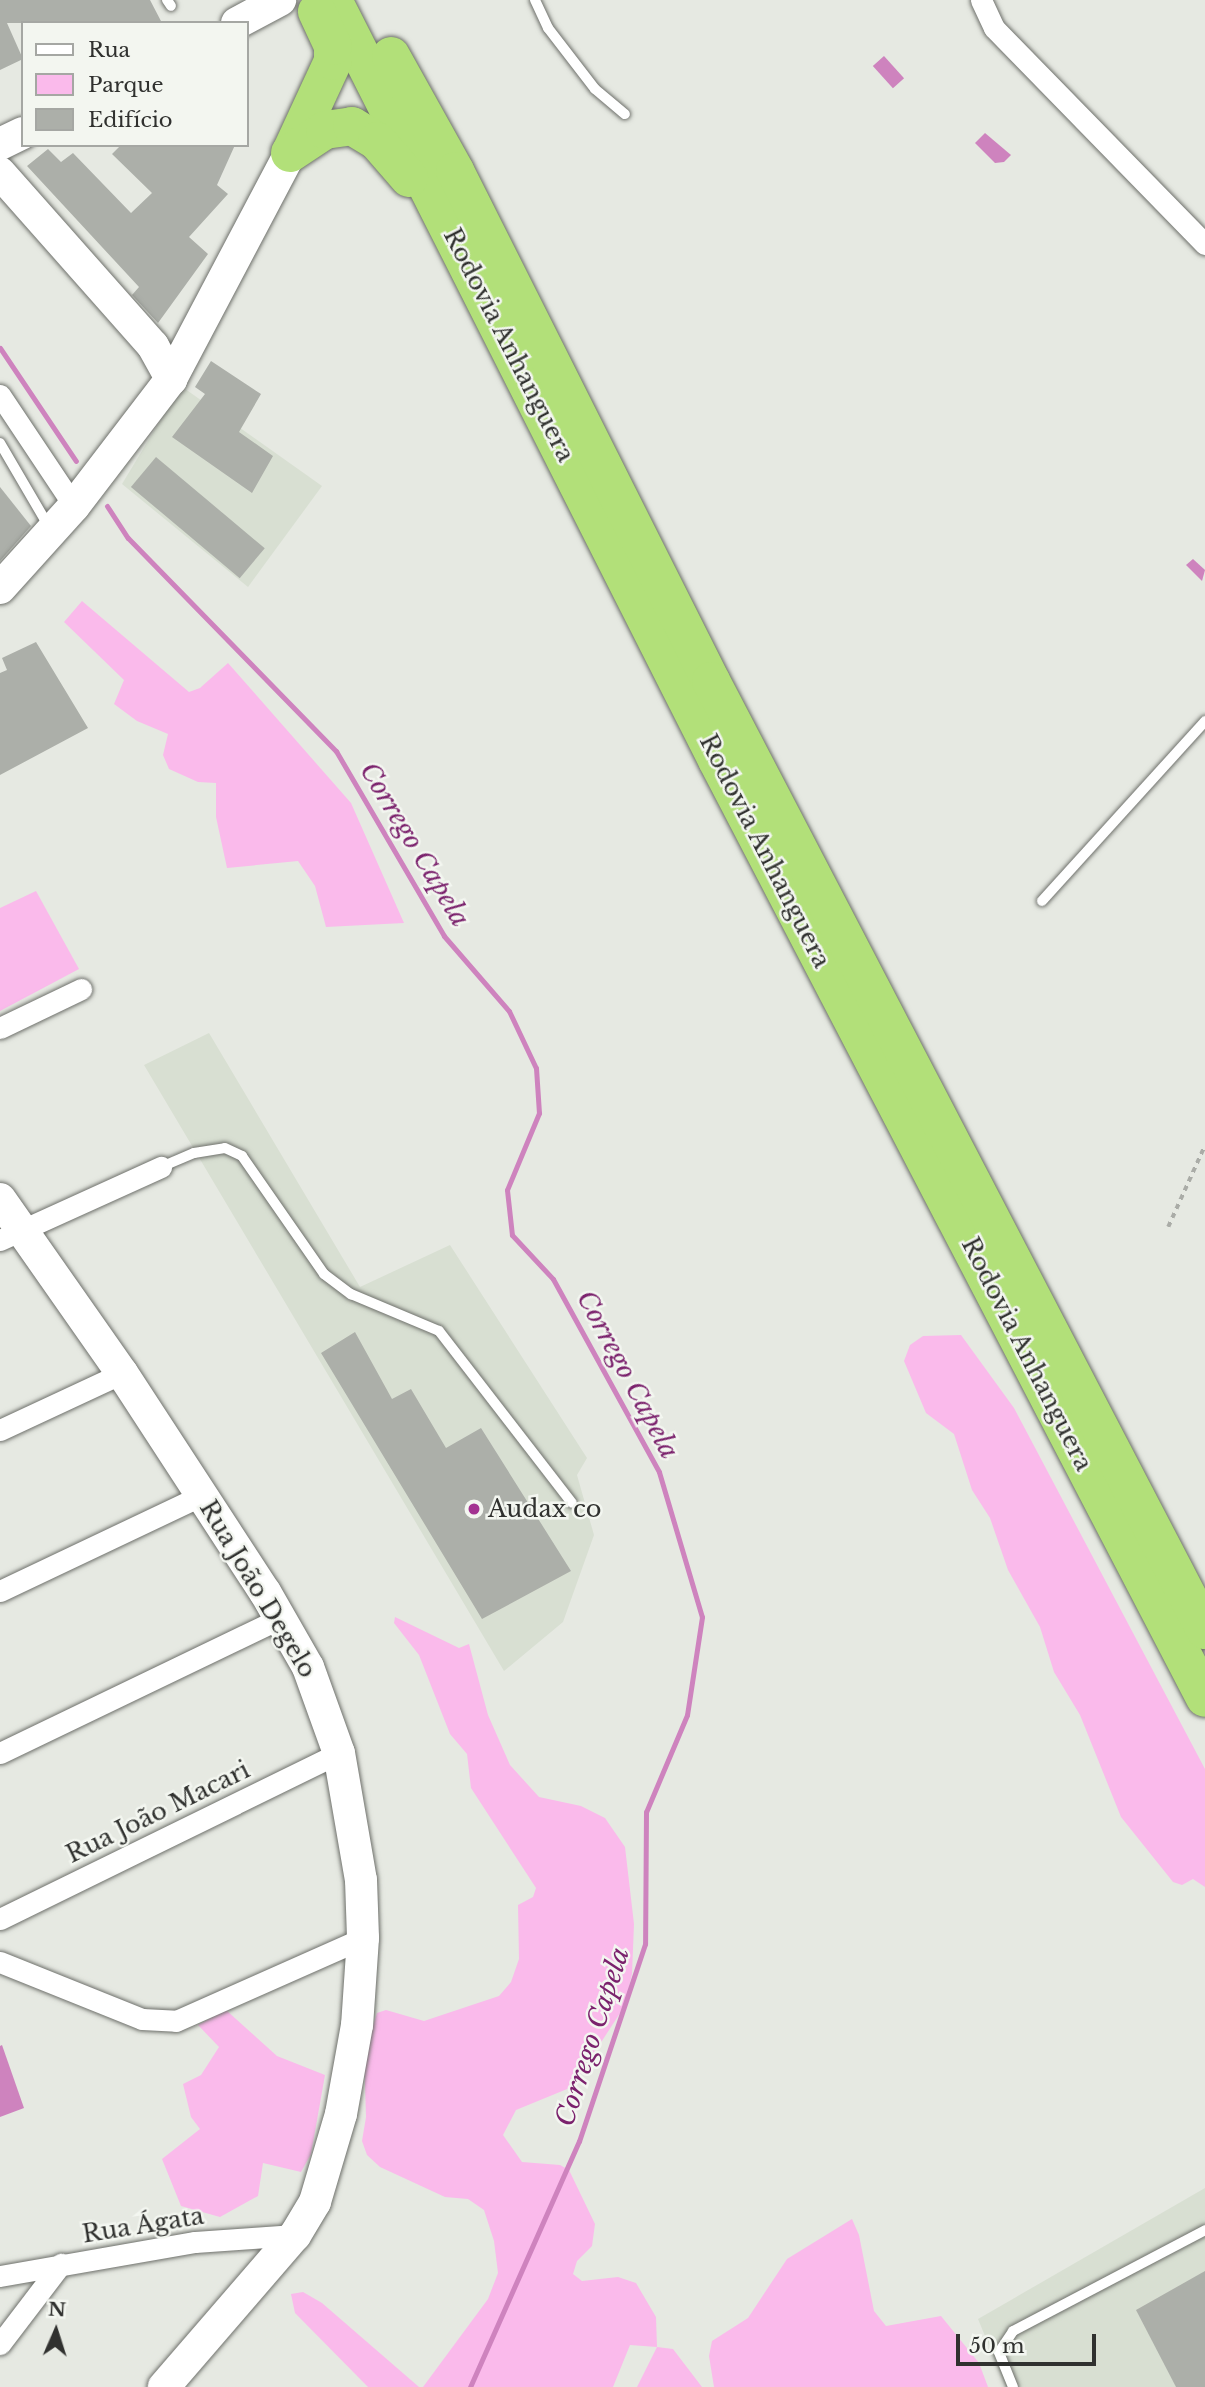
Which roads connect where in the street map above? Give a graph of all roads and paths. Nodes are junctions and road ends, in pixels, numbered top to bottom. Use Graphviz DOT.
graph roads {
  1 [pos="280,0"];
  2 [pos="535,0"];
  3 [pos="981,0"];
  4 [pos="339,8"];
  5 [pos="241,21"];
  6 [pos="625,114"];
  7 [pos="21,134"];
  8 [pos="0,144"];
  9 [pos="290,153"];
  10 [pos="0,173"];
  11 [pos="1205,244"];
  12 [pos="466,258"];
  13 [pos="204,319"];
  14 [pos="153,346"];
  15 [pos="171,379"];
  16 [pos="0,395"];
  17 [pos="0,443"];
  18 [pos="74,506"];
  19 [pos="51,533"];
  20 [pos="0,588"];
  21 [pos="1205,721"];
  22 [pos="1042,901"];
  23 [pos="81,989"];
  24 [pos="0,1028"];
  25 [pos="1205,1145"];
  26 [pos="161,1167"];
  27 [pos="0,1199"];
  28 [pos="1168,1227"];
  29 [pos="11,1235"];
  30 [pos="122,1373"];
  31 [pos="0,1430"];
  32 [pos="202,1495"];
  33 [pos="572,1503"];
  34 [pos="0,1591"];
  35 [pos="281,1618"];
  36 [pos="1205,1630"];
  37 [pos="1205,1698"];
  38 [pos="0,1753"];
  39 [pos="339,1753"];
  40 [pos="0,1919"];
  41 [pos="363,1938"];
  42 [pos="0,1962"];
  43 [pos="1205,2230"];
  44 [pos="295,2235"];
  45 [pos="61,2264"];
  46 [pos="0,2276"];
  47 [pos="0,2344"];
  48 [pos="164,2387"];
  49 [pos="1013,2387"];
  1 -- 5 [label="street"];
  2 -- 6 [label="lane"];
  3 -- 11 [label="street"];
  4 -- 9 [label="highway"];
  4 -- 12 [label="highway, Rodovia Anhanguera"];
  4 -- 36 [label="highway, Rodovia Anhanguera"];
  7 -- 8 [label="street"];
  9 -- 12 [label="highway"];
  9 -- 13 [label="street"];
  10 -- 14 [label="street"];
  12 -- 37 [label="highway, Rodovia Anhanguera"];
  13 -- 14 [label="street"];
  13 -- 15 [label="street"];
  14 -- 15 [label="street"];
  15 -- 18 [label="street"];
  16 -- 18 [label="street"];
  17 -- 19 [label="lane"];
  18 -- 19 [label="street"];
  19 -- 20 [label="street"];
  21 -- 22 [label="lane"];
  23 -- 24 [label="street"];
  25 -- 28 [label="path"];
  26 -- 29 [label="street"];
  26 -- 33 [label="lane"];
  27 -- 29 [label="street, Rua João Degelo"];
  29 -- 30 [label="street, Rua João Degelo"];
  30 -- 31 [label="street"];
  30 -- 32 [label="street, Rua João Degelo"];
  32 -- 34 [label="street"];
  32 -- 35 [label="street, Rua João Degelo"];
  35 -- 38 [label="street"];
  35 -- 39 [label="street, Rua João Degelo"];
  39 -- 40 [label="street, Rua João Macari"];
  39 -- 41 [label="street, Rua João Degelo"];
  41 -- 42 [label="street"];
  41 -- 44 [label="street, Rua João Degelo"];
  43 -- 49 [label="lane"];
  44 -- 45 [label="street, Rua Ágata"];
  44 -- 48 [label="street, Rua João Degelo"];
  45 -- 46 [label="street, Rua Ágata"];
  45 -- 47 [label="street"];
}
